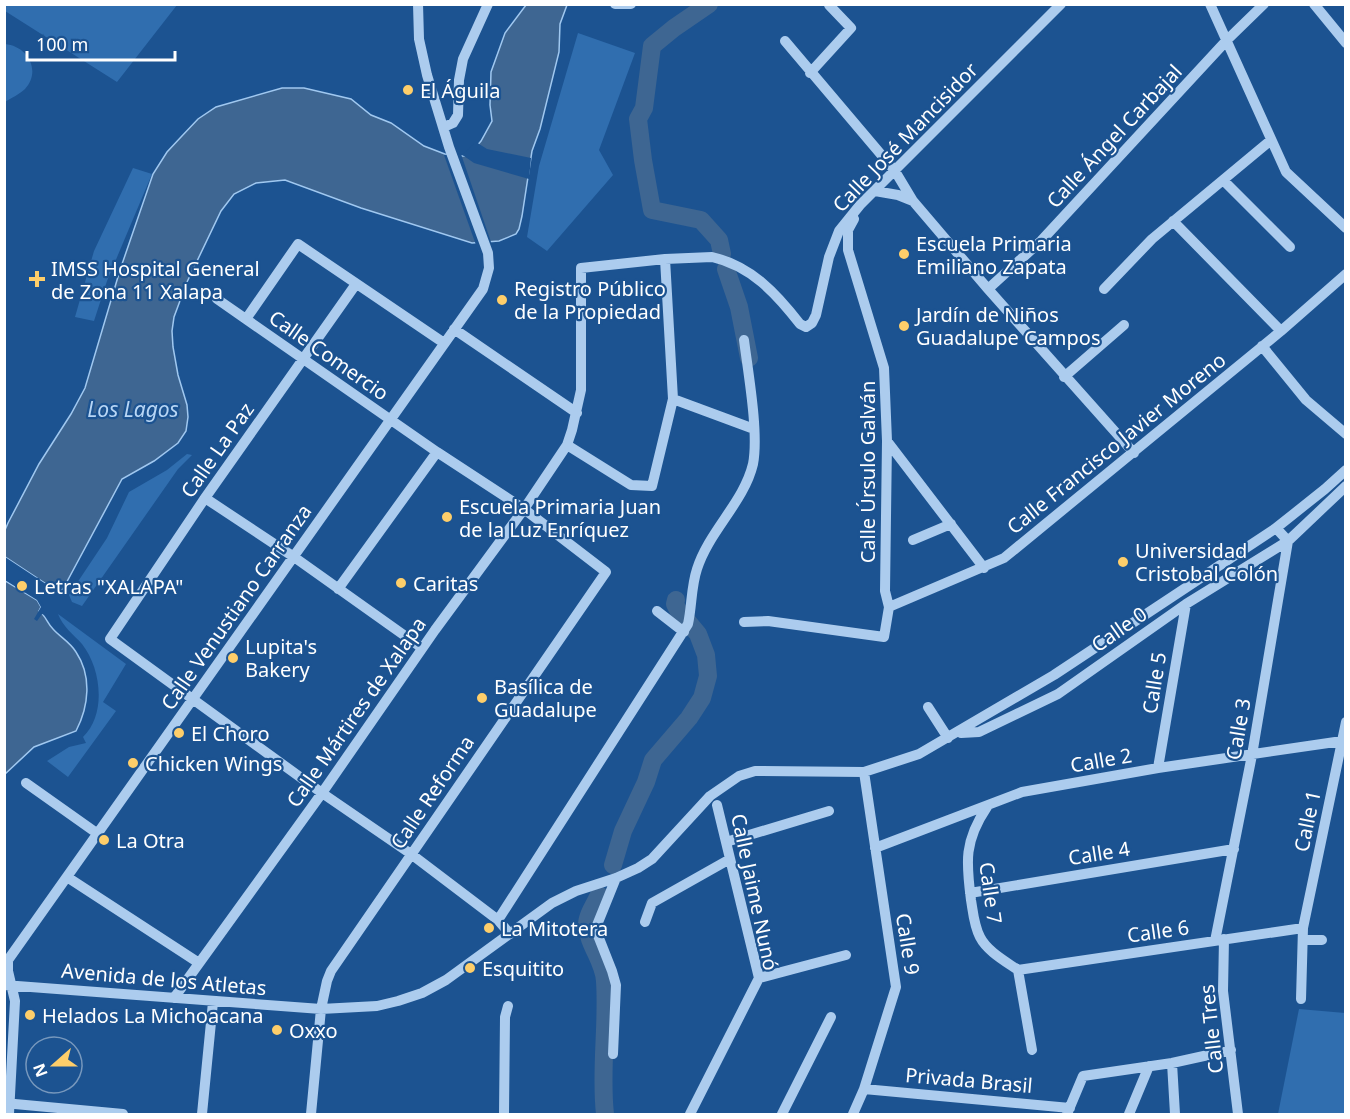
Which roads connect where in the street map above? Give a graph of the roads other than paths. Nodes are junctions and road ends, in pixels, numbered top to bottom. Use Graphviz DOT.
graph roads {
  1 [pos="418,4"];
  2 [pos="488,4"];
  3 [pos="615,4"];
  4 [pos="631,4"];
  5 [pos="1061,4"];
  6 [pos="1210,4"];
  7 [pos="1264,4"];
  8 [pos="1314,4"];
  9 [pos="829,5"];
  10 [pos="784,40"];
  11 [pos="1227,40"];
  12 [pos="1346,43"];
  13 [pos="810,73"];
  14 [pos="444,127"];
  15 [pos="1271,140"];
  16 [pos="895,171"];
  17 [pos="1223,180"];
  18 [pos="875,191"];
  19 [pos="913,201"];
  20 [pos="860,206"];
  21 [pos="1173,221"];
  22 [pos="1346,228"];
  23 [pos="1290,248"];
  24 [pos="665,259"];
  25 [pos="1346,274"];
  26 [pos="356,284"];
  27 [pos="987,289"];
  28 [pos="1104,289"];
  29 [pos="217,299"];
  30 [pos="246,319"];
  31 [pos="1124,325"];
  32 [pos="454,329"];
  33 [pos="1281,331"];
  34 [pos="744,340"];
  35 [pos="444,342"];
  36 [pos="1262,346"];
  37 [pos="302,360"];
  38 [pos="1064,377"];
  39 [pos="673,399"];
  40 [pos="577,413"];
  41 [pos="390,420"];
  42 [pos="754,429"];
  43 [pos="1346,434"];
  44 [pos="887,441"];
  45 [pos="567,445"];
  46 [pos="437,452"];
  47 [pos="1134,453"];
  48 [pos="1346,470"];
  49 [pos="1346,486"];
  50 [pos="205,498"];
  51 [pos="524,509"];
  52 [pos="951,524"];
  53 [pos="1276,528"];
  54 [pos="913,540"];
  55 [pos="1288,541"];
  56 [pos="294,558"];
  57 [pos="984,568"];
  58 [pos="606,572"];
  59 [pos="338,589"];
  60 [pos="1186,604"];
  61 [pos="889,607"];
  62 [pos="657,611"];
  63 [pos="744,622"];
  64 [pos="687,623"];
  65 [pos="422,648"];
  66 [pos="194,699"];
  67 [pos="928,707"];
  68 [pos="1346,722"];
  69 [pos="953,735"];
  70 [pos="1342,741"];
  71 [pos="1252,755"];
  72 [pos="1158,768"];
  73 [pos="864,772"];
  74 [pos="26,783"];
  75 [pos="322,793"];
  76 [pos="717,805"];
  77 [pos="987,807"];
  78 [pos="829,812"];
  79 [pos="98,834"];
  80 [pos="726,843"];
  81 [pos="875,848"];
  82 [pos="1234,849"];
  83 [pos="411,854"];
  84 [pos="730,859"];
  85 [pos="67,877"];
  86 [pos="616,878"];
  87 [pos="970,893"];
  88 [pos="498,920"];
  89 [pos="645,922"];
  90 [pos="510,934"];
  91 [pos="1303,934"];
  92 [pos="500,940"];
  93 [pos="1219,940"];
  94 [pos="1322,940"];
  95 [pos="506,951"];
  96 [pos="846,955"];
  97 [pos="199,963"];
  98 [pos="1018,970"];
  99 [pos="759,978"];
  100 [pos="8,985"];
  101 [pos="174,998"];
  102 [pos="1300,999"];
  103 [pos="213,1002"];
  104 [pos="508,1006"];
  105 [pos="321,1009"];
  106 [pos="831,1017"];
  107 [pos="1032,1050"];
  108 [pos="1231,1050"];
  109 [pos="613,1054"];
  110 [pos="1172,1063"];
  111 [pos="1149,1066"];
  112 [pos="864,1089"];
  113 [pos="8,1107"];
  114 [pos="1068,1111"];
  115 [pos="123,1114"];
  116 [pos="201,1114"];
  117 [pos="311,1114"];
  118 [pos="504,1114"];
  119 [pos="690,1114"];
  120 [pos="782,1114"];
  121 [pos="853,1114"];
  122 [pos="1130,1114"];
  123 [pos="1175,1114"];
  124 [pos="1238,1114"];
  1 -- 14 [label="street, Calle Venustiano Carranza"];
  2 -- 14 [label="street"];
  3 -- 4 [label="street"];
  5 -- 16 [label="street, Calle José Mancisidor"];
  6 -- 11 [label="street"];
  7 -- 11 [label="street, Calle Ángel Carbajal"];
  8 -- 12 [label="street"];
  9 -- 13 [label="street"];
  10 -- 13 [label="street"];
  11 -- 15 [label="street"];
  11 -- 27 [label="street, Calle Ángel Carbajal"];
  13 -- 16 [label="street"];
  14 -- 32 [label="street, Calle Venustiano Carranza"];
  15 -- 17 [label="street"];
  15 -- 22 [label="street"];
  16 -- 18 [label="street, Calle José Mancisidor"];
  16 -- 19 [label="street"];
  17 -- 21 [label="street"];
  17 -- 23 [label="street"];
  18 -- 19 [label="street"];
  18 -- 20 [label="street, Calle José Mancisidor"];
  19 -- 27 [label="street"];
  20 -- 24 [label="street, Calle José Mancisidor"];
  20 -- 44 [label="street, Calle Úrsulo Galván"];
  21 -- 28 [label="street"];
  21 -- 33 [label="street"];
  24 -- 39 [label="street"];
  24 -- 40 [label="street, Calle Mártires de Xalapa"];
  25 -- 33 [label="street, Calle Francisco Javier Moreno"];
  26 -- 30 [label="street"];
  26 -- 35 [label="street"];
  26 -- 37 [label="street, Calle La Paz"];
  27 -- 38 [label="street"];
  29 -- 30 [label="street, Calle Comercio"];
  30 -- 37 [label="street, Calle Comercio"];
  31 -- 38 [label="street"];
  32 -- 35 [label="street, Calle Venustiano Carranza"];
  32 -- 40 [label="street"];
  33 -- 36 [label="street, Calle Francisco Javier Moreno"];
  34 -- 42 [label="street"];
  35 -- 41 [label="street, Calle Venustiano Carranza"];
  36 -- 43 [label="street"];
  36 -- 47 [label="street, Calle Francisco Javier Moreno"];
  37 -- 41 [label="street, Calle Comercio"];
  37 -- 50 [label="street, Calle La Paz"];
  38 -- 47 [label="street"];
  39 -- 42 [label="street"];
  39 -- 45 [label="street"];
  40 -- 45 [label="street, Calle Mártires de Xalapa"];
  41 -- 46 [label="street, Calle Comercio"];
  41 -- 56 [label="street, Calle Venustiano Carranza"];
  42 -- 64 [label="street"];
  44 -- 52 [label="street"];
  44 -- 61 [label="street, Calle Úrsulo Galván"];
  45 -- 51 [label="street, Calle Mártires de Xalapa"];
  46 -- 51 [label="street, Calle Comercio"];
  46 -- 59 [label="street"];
  47 -- 57 [label="street, Calle Francisco Javier Moreno"];
  48 -- 53 [label="street, Avenida de los Atletas"];
  49 -- 55 [label="street, Calle 0"];
  50 -- 56 [label="street"];
  50 -- 66 [label="street, Calle La Paz"];
  51 -- 58 [label="street, Calle Comercio"];
  51 -- 65 [label="street, Calle Mártires de Xalapa"];
  52 -- 54 [label="street"];
  52 -- 57 [label="street"];
  53 -- 55 [label="street"];
  53 -- 69 [label="street, Avenida de los Atletas"];
  55 -- 60 [label="street, Calle 0"];
  55 -- 71 [label="street, Calle 3"];
  56 -- 59 [label="street"];
  56 -- 66 [label="street, Calle Venustiano Carranza"];
  57 -- 61 [label="street, Calle Francisco Javier Moreno"];
  58 -- 83 [label="street, Calle Reforma"];
  59 -- 65 [label="street"];
  60 -- 69 [label="street, Calle 0"];
  60 -- 72 [label="street, Calle 5"];
  61 -- 63 [label="street, Calle Úrsulo Galván"];
  62 -- 64 [label="street"];
  64 -- 88 [label="street"];
  65 -- 75 [label="street, Calle Mártires de Xalapa"];
  66 -- 75 [label="street"];
  66 -- 79 [label="street, Calle Venustiano Carranza"];
  67 -- 69 [label="street"];
  68 -- 70 [label="street, Calle 1"];
  69 -- 73 [label="street, Avenida de los Atletas"];
  70 -- 71 [label="street, Calle 2"];
  70 -- 91 [label="street, Calle 1"];
  71 -- 72 [label="street, Calle 2"];
  71 -- 82 [label="street, Calle 3"];
  72 -- 77 [label="street, Calle 2"];
  73 -- 81 [label="street, Calle 9"];
  73 -- 86 [label="street, Avenida de los Atletas"];
  74 -- 79 [label="street"];
  75 -- 83 [label="street"];
  75 -- 97 [label="street, Calle Mártires de Xalapa"];
  76 -- 80 [label="street, Calle Jaime Nunó"];
  77 -- 81 [label="street, Calle 2"];
  77 -- 87 [label="street, Calle 7"];
  78 -- 80 [label="street"];
  79 -- 85 [label="street, Calle Venustiano Carranza"];
  80 -- 84 [label="street, Calle Jaime Nunó"];
  81 -- 112 [label="street, Calle 9"];
  82 -- 87 [label="street, Calle 4"];
  82 -- 93 [label="street, Calle 3"];
  83 -- 88 [label="street"];
  83 -- 105 [label="street, Calle Reforma"];
  84 -- 89 [label="street"];
  84 -- 99 [label="street, Calle Jaime Nunó"];
  85 -- 97 [label="street"];
  85 -- 100 [label="street, Calle Venustiano Carranza"];
  86 -- 90 [label="street, Avenida de los Atletas"];
  86 -- 109 [label="street"];
  87 -- 98 [label="street, Calle 7"];
  88 -- 90 [label="street"];
  90 -- 92 [label="street, Avenida de los Atletas"];
  91 -- 93 [label="street, Calle 6"];
  91 -- 94 [label="street, Calle 6"];
  91 -- 102 [label="street, Calle 1"];
  92 -- 95 [label="street"];
  92 -- 105 [label="street, Avenida de los Atletas"];
  93 -- 98 [label="street, Calle 6"];
  93 -- 108 [label="street, Calle Tres"];
  96 -- 99 [label="street"];
  97 -- 101 [label="street, Calle Mártires de Xalapa"];
  98 -- 107 [label="street"];
  99 -- 119 [label="street, Calle Jaime Nunó"];
  100 -- 101 [label="street, Avenida de los Atletas"];
  100 -- 113 [label="street, Calle Venustiano Carranza"];
  101 -- 103 [label="street, Avenida de los Atletas"];
  103 -- 105 [label="street, Avenida de los Atletas"];
  103 -- 116 [label="street"];
  104 -- 118 [label="street"];
  105 -- 117 [label="street, Calle Reforma"];
  106 -- 120 [label="street"];
  108 -- 110 [label="street"];
  108 -- 124 [label="street, Calle Tres"];
  110 -- 111 [label="street"];
  110 -- 123 [label="street"];
  111 -- 114 [label="street"];
  111 -- 122 [label="street"];
  112 -- 114 [label="street, Privada Brasil"];
  112 -- 121 [label="street, Calle 9"];
  113 -- 115 [label="street"];
}
